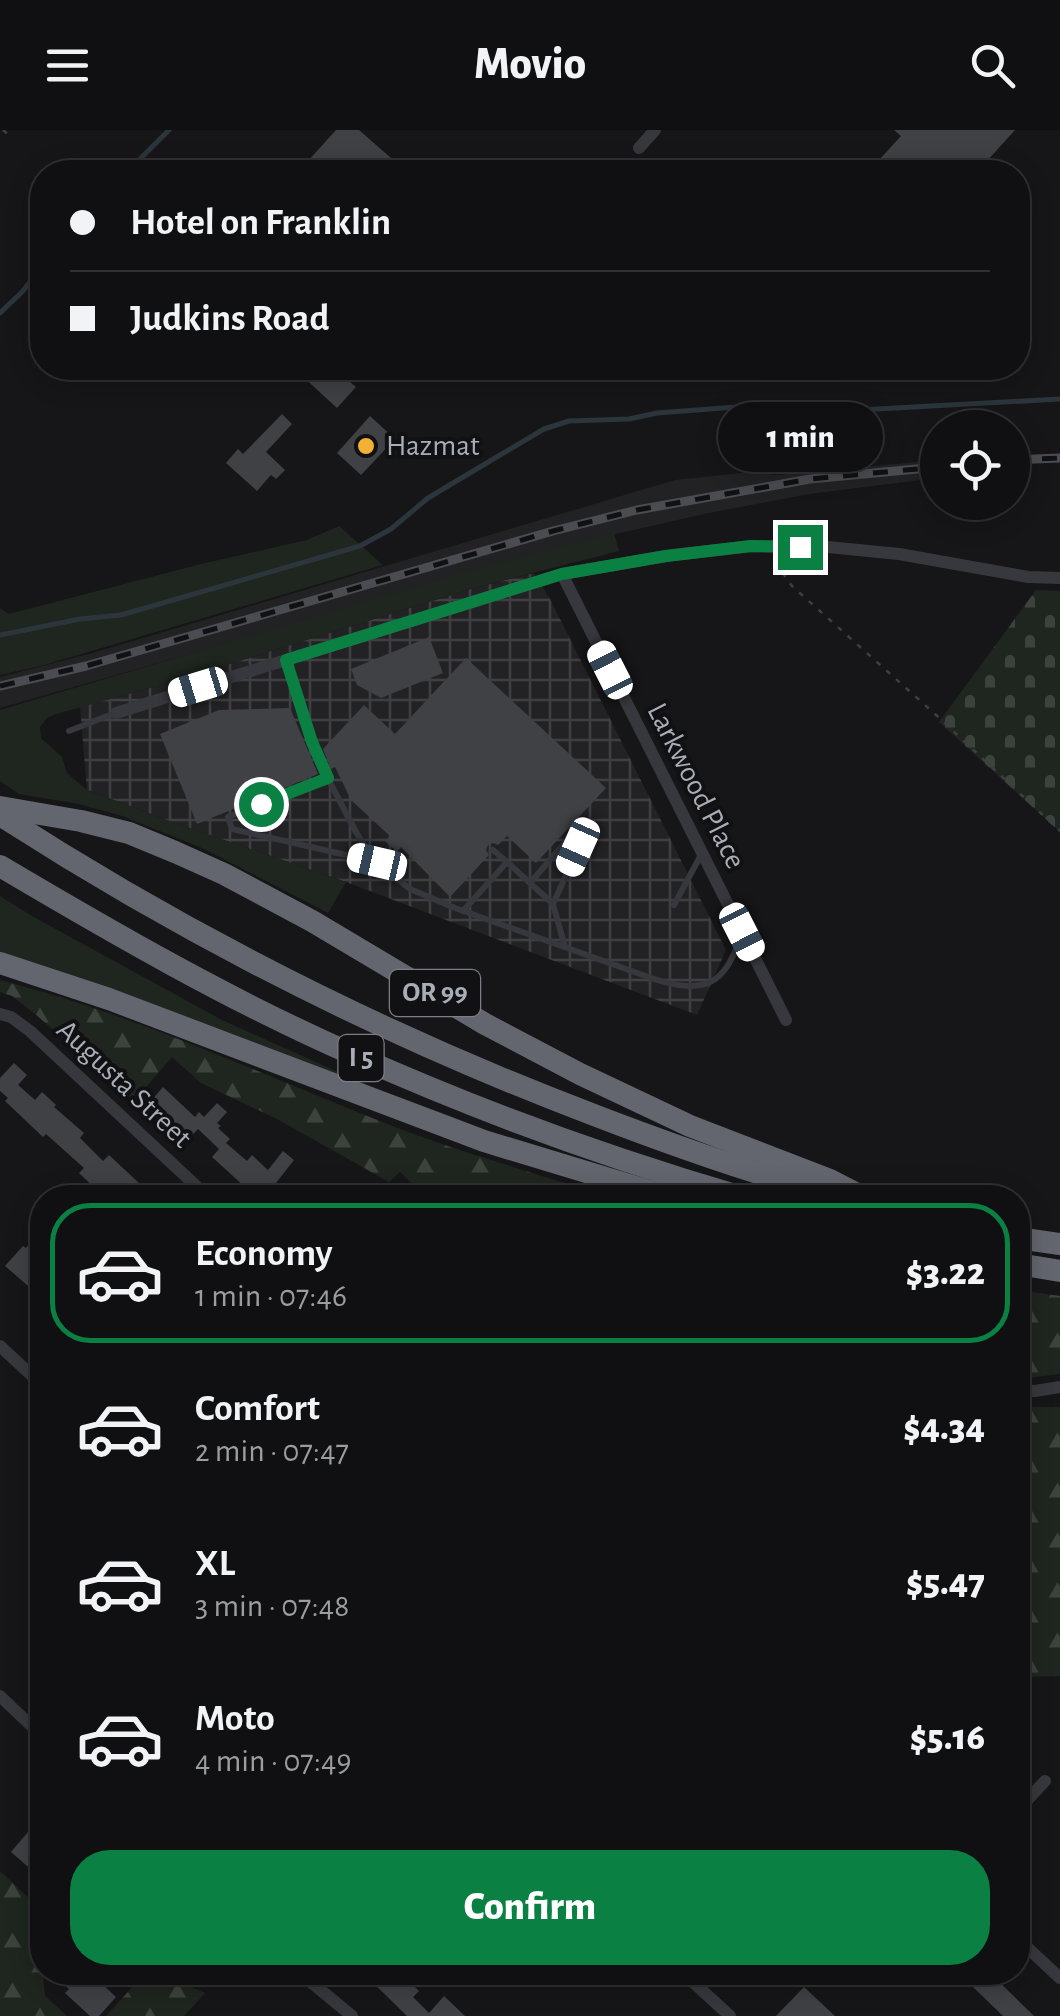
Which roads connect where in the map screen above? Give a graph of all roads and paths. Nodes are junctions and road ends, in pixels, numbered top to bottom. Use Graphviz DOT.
graph roads {
  1 [pos="3,130"];
  2 [pos="655,130"];
  3 [pos="10,136"];
  4 [pos="639,148"];
  5 [pos="771,546"];
  6 [pos="562,574"];
  7 [pos="1060,578"];
  8 [pos="286,660"];
  9 [pos="116,713"];
  10 [pos="69,731"];
  11 [pos="328,778"];
  12 [pos="0,808"];
  13 [pos="0,815"];
  14 [pos="1060,831"];
  15 [pos="494,850"];
  16 [pos="702,852"];
  17 [pos="377,862"];
  18 [pos="507,862"];
  19 [pos="0,866"];
  20 [pos="530,883"];
  21 [pos="553,904"];
  22 [pos="674,905"];
  23 [pos="463,911"];
  24 [pos="742,932"];
  25 [pos="565,947"];
  26 [pos="0,964"];
  27 [pos="0,1014"];
  28 [pos="786,1020"];
  29 [pos="195,1185"];
  30 [pos="630,1185"];
  31 [pos="702,1185"];
  32 [pos="794,1185"];
  33 [pos="840,1185"];
  34 [pos="1030,1240"];
  35 [pos="1060,1244"];
  36 [pos="1030,1266"];
  37 [pos="1060,1270"];
  38 [pos="0,1346"];
  39 [pos="30,1374"];
  40 [pos="1060,1386"];
  41 [pos="1030,1391"];
  42 [pos="0,1696"];
  43 [pos="30,1725"];
  44 [pos="1045,1781"];
  45 [pos="1030,1797"];
  46 [pos="1030,1950"];
  47 [pos="1060,1978"];
  48 [pos="314,1985"];
  49 [pos="696,1985"];
  50 [pos="352,2016"];
  51 [pos="730,2016"];
  1 -- 3 [label="path"];
  2 -- 4 [label="street"];
  5 -- 6 [label="street"];
  5 -- 7 [label="street"];
  5 -- 14 [label="path"];
  6 -- 8 [label="street"];
  6 -- 16 [label="street, Larkwood Place"];
  8 -- 9 [label="street"];
  8 -- 11 [label="lane"];
  9 -- 10 [label="lane"];
  11 -- 17 [label="lane"];
  11 -- 17 [label="lane"];
  12 -- 33 [label="highway, OR 99"];
  13 -- 32 [label="highway, I 5"];
  15 -- 18 [label="lane"];
  16 -- 22 [label="lane"];
  16 -- 24 [label="street, Larkwood Place"];
  17 -- 23 [label="lane"];
  18 -- 20 [label="lane"];
  18 -- 23 [label="lane"];
  19 -- 31 [label="highway, I 5"];
  20 -- 21 [label="lane"];
  20 -- 21 [label="lane"];
  21 -- 25 [label="lane"];
  23 -- 25 [label="lane"];
  24 -- 25 [label="lane"];
  24 -- 28 [label="street, Larkwood Place"];
  26 -- 30 [label="highway"];
  27 -- 29 [label="street, Augusta Street"];
  34 -- 35 [label="highway"];
  36 -- 37 [label="highway"];
  38 -- 39 [label="street"];
  40 -- 41 [label="street"];
  42 -- 43 [label="street"];
  44 -- 45 [label="street"];
  46 -- 47 [label="street"];
  48 -- 50 [label="street"];
  49 -- 51 [label="street"];
}
